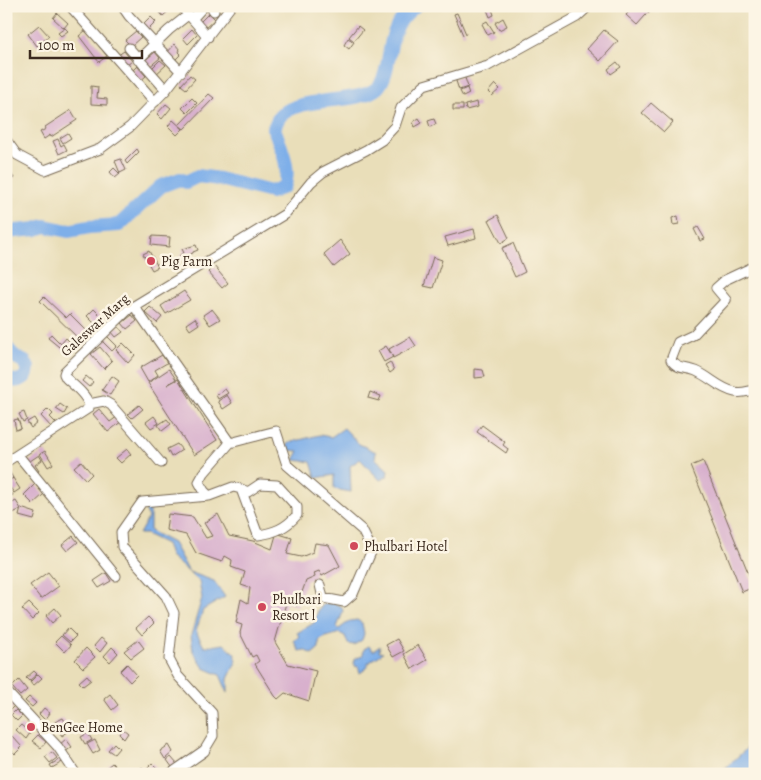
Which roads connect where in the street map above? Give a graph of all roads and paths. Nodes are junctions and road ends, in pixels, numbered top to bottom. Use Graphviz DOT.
graph roads {
  1 [pos="70,6"];
  2 [pos="122,6"];
  3 [pos="181,6"];
  4 [pos="204,6"];
  5 [pos="231,6"];
  6 [pos="589,6"];
  7 [pos="188,14"];
  8 [pos="208,37"];
  9 [pos="155,44"];
  10 [pos="129,48"];
  11 [pos="138,60"];
  12 [pos="181,72"];
  13 [pos="166,90"];
  14 [pos="155,102"];
  15 [pos="6,140"];
  16 [pos="755,266"];
  17 [pos="134,306"];
  18 [pos="755,390"];
  19 [pos="90,404"];
  20 [pos="230,443"];
  21 [pos="18,455"];
  22 [pos="6,462"];
  23 [pos="161,463"];
  24 [pos="241,489"];
  25 [pos="209,496"];
  26 [pos="116,576"];
  27 [pos="320,585"];
  28 [pos="6,691"];
  29 [pos="204,751"];
  30 [pos="76,774"];
  31 [pos="170,774"];
  1 -- 14 [label="street"];
  2 -- 9 [label="street"];
  3 -- 7 [label="street"];
  4 -- 7 [label="street"];
  5 -- 8 [label="street"];
  6 -- 17 [label="street, Galeswar Marg"];
  7 -- 8 [label="street"];
  7 -- 9 [label="street"];
  8 -- 12 [label="street"];
  9 -- 11 [label="street"];
  9 -- 12 [label="street"];
  10 -- 11 [label="street"];
  11 -- 13 [label="street"];
  12 -- 13 [label="street"];
  13 -- 14 [label="street"];
  14 -- 15 [label="street"];
  16 -- 18 [label="street"];
  17 -- 19 [label="street, Galeswar Marg"];
  17 -- 20 [label="street"];
  19 -- 21 [label="street"];
  19 -- 23 [label="street"];
  20 -- 25 [label="street"];
  20 -- 27 [label="street"];
  21 -- 22 [label="street"];
  21 -- 26 [label="street"];
  24 -- 24 [label="street"];
  24 -- 25 [label="street"];
  25 -- 29 [label="street"];
  28 -- 30 [label="street"];
  29 -- 31 [label="main road"];
}
